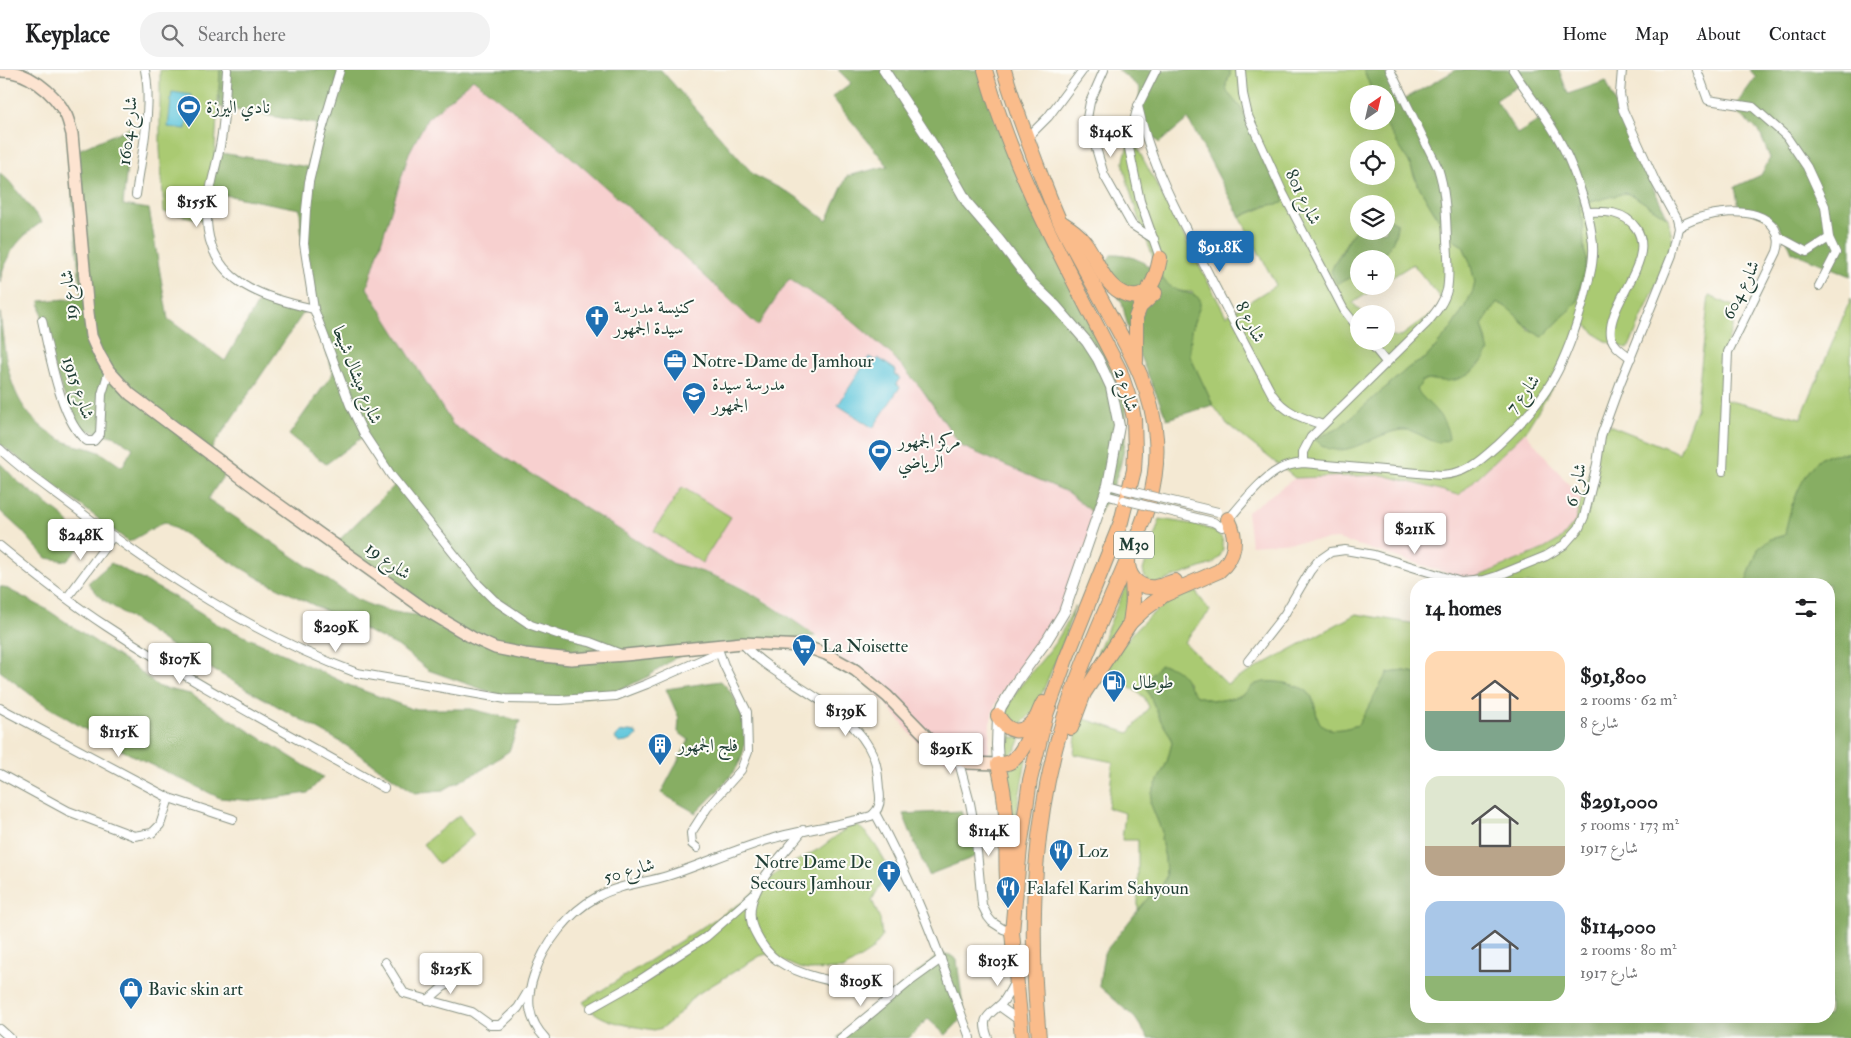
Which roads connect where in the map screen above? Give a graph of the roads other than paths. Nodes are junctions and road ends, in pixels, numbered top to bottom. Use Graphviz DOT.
graph roads {
  1 [pos="145,70"];
  2 [pos="227,70"];
  3 [pos="340,70"];
  4 [pos="884,70"];
  5 [pos="985,70"];
  6 [pos="1004,70"];
  7 [pos="1083,70"];
  8 [pos="1104,70"];
  9 [pos="1156,70"];
  10 [pos="1240,70"];
  11 [pos="1390,70"];
  12 [pos="1513,70"];
  13 [pos="1622,70"];
  14 [pos="1697,70"];
  15 [pos="0,71"];
  16 [pos="1138,106"];
  17 [pos="1026,139"];
  18 [pos="136,195"];
  19 [pos="1587,212"];
  20 [pos="1060,221"];
  21 [pos="1678,228"];
  22 [pos="1779,238"];
  23 [pos="1829,238"];
  24 [pos="1154,239"];
  25 [pos="1160,258"];
  26 [pos="1818,286"];
  27 [pos="314,309"];
  28 [pos="1350,317"];
  29 [pos="42,320"];
  30 [pos="1376,350"];
  31 [pos="1630,358"];
  32 [pos="1386,362"];
  33 [pos="1136,364"];
  34 [pos="109,371"];
  35 [pos="1322,425"];
  36 [pos="0,449"];
  37 [pos="1303,463"];
  38 [pos="1722,471"];
  39 [pos="1106,490"];
  40 [pos="1220,520"];
  41 [pos="113,536"];
  42 [pos="0,546"];
  43 [pos="1128,559"];
  44 [pos="1132,578"];
  45 [pos="1437,578"];
  46 [pos="1490,578"];
  47 [pos="67,598"];
  48 [pos="1130,623"];
  49 [pos="742,643"];
  50 [pos="718,648"];
  51 [pos="625,655"];
  52 [pos="1066,659"];
  53 [pos="1248,661"];
  54 [pos="0,708"];
  55 [pos="998,716"];
  56 [pos="1036,718"];
  57 [pos="958,759"];
  58 [pos="998,764"];
  59 [pos="0,774"];
  60 [pos="384,788"];
  61 [pos="1046,791"];
  62 [pos="169,798"];
  63 [pos="875,813"];
  64 [pos="233,819"];
  65 [pos="803,830"];
  66 [pos="697,848"];
  67 [pos="755,894"];
  68 [pos="1012,916"];
  69 [pos="1012,932"];
  70 [pos="941,959"];
  71 [pos="385,962"];
  72 [pos="464,977"];
  73 [pos="1015,981"];
  74 [pos="529,989"];
  75 [pos="895,994"];
  76 [pos="428,1000"];
  77 [pos="1000,1006"];
  78 [pos="591,1008"];
  79 [pos="1020,1022"];
  80 [pos="0,1029"];
  81 [pos="10,1038"];
  82 [pos="545,1038"];
  83 [pos="841,1038"];
  84 [pos="970,1038"];
  85 [pos="988,1038"];
  86 [pos="1022,1038"];
  87 [pos="1039,1038"];
  1 -- 18 [label="street, شارع 1604"];
  2 -- 27 [label="street"];
  3 -- 27 [label="street, شارع ميشال شيحا"];
  4 -- 39 [label="street, شارع 2"];
  5 -- 52 [label="highway, M30"];
  6 -- 17 [label="highway, M30"];
  7 -- 17 [label="street"];
  8 -- 24 [label="street"];
  9 -- 16 [label="street"];
  10 -- 28 [label="street, شارع 801"];
  11 -- 32 [label="street"];
  12 -- 19 [label="street, شارع 7"];
  13 -- 21 [label="street"];
  14 -- 23 [label="street"];
  15 -- 34 [label="main road, شارع 19"];
  16 -- 24 [label="street"];
  16 -- 35 [label="street, شارع 8"];
  17 -- 20 [label="highway, M30"];
  19 -- 31 [label="street"];
  19 -- 37 [label="street, شارع 7"];
  20 -- 25 [label="highway"];
  20 -- 33 [label="highway, M30"];
  21 -- 22 [label="street"];
  21 -- 31 [label="street, شارع 6"];
  22 -- 23 [label="street"];
  22 -- 38 [label="street, شارع 604"];
  23 -- 26 [label="street"];
  24 -- 25 [label="street"];
  25 -- 33 [label="highway"];
  27 -- 51 [label="street, شارع ميشال شيحا"];
  29 -- 34 [label="street, شارع 1915"];
  30 -- 32 [label="street"];
  31 -- 46 [label="street, شارع 6"];
  32 -- 35 [label="street"];
  33 -- 43 [label="highway, M30"];
  34 -- 51 [label="main road, شارع 19"];
  35 -- 37 [label="street"];
  36 -- 41 [label="street"];
  37 -- 40 [label="street, شارع 7"];
  39 -- 40 [label="street, bridge"];
  39 -- 40 [label="street, bridge"];
  39 -- 55 [label="street, شارع 2"];
  40 -- 44 [label="highway"];
  40 -- 48 [label="highway"];
  41 -- 47 [label="street"];
  41 -- 50 [label="street"];
  42 -- 47 [label="street"];
  43 -- 44 [label="highway"];
  43 -- 61 [label="highway, M30"];
  44 -- 48 [label="highway"];
  45 -- 53 [label="street, شارع 6"];
  47 -- 60 [label="street"];
  48 -- 61 [label="highway"];
  49 -- 50 [label="main road, شارع 19"];
  49 -- 57 [label="main road, شارع 19"];
  49 -- 63 [label="street"];
  50 -- 51 [label="main road, شارع 19"];
  50 -- 66 [label="street"];
  52 -- 56 [label="highway"];
  52 -- 68 [label="highway, M30"];
  54 -- 62 [label="street"];
  55 -- 56 [label="highway"];
  55 -- 58 [label="street, شارع 2"];
  56 -- 58 [label="highway"];
  57 -- 58 [label="main road, شارع 19"];
  57 -- 69 [label="street"];
  58 -- 68 [label="highway"];
  59 -- 62 [label="street"];
  61 -- 87 [label="highway, M30"];
  62 -- 64 [label="street"];
  63 -- 65 [label="street, شارع 50"];
  63 -- 70 [label="street"];
  65 -- 67 [label="street"];
  65 -- 74 [label="street, شارع 50"];
  67 -- 75 [label="street"];
  67 -- 78 [label="street"];
  68 -- 69 [label="highway, M30"];
  69 -- 73 [label="highway, M30"];
  70 -- 75 [label="street"];
  70 -- 84 [label="street"];
  71 -- 76 [label="street"];
  72 -- 76 [label="street"];
  73 -- 77 [label="street"];
  73 -- 79 [label="highway, M30"];
  74 -- 76 [label="street"];
  74 -- 82 [label="street, شارع 50"];
  75 -- 83 [label="street"];
  77 -- 79 [label="street"];
  77 -- 85 [label="street"];
  79 -- 86 [label="highway, M30"];
  80 -- 81 [label="street"];
}
